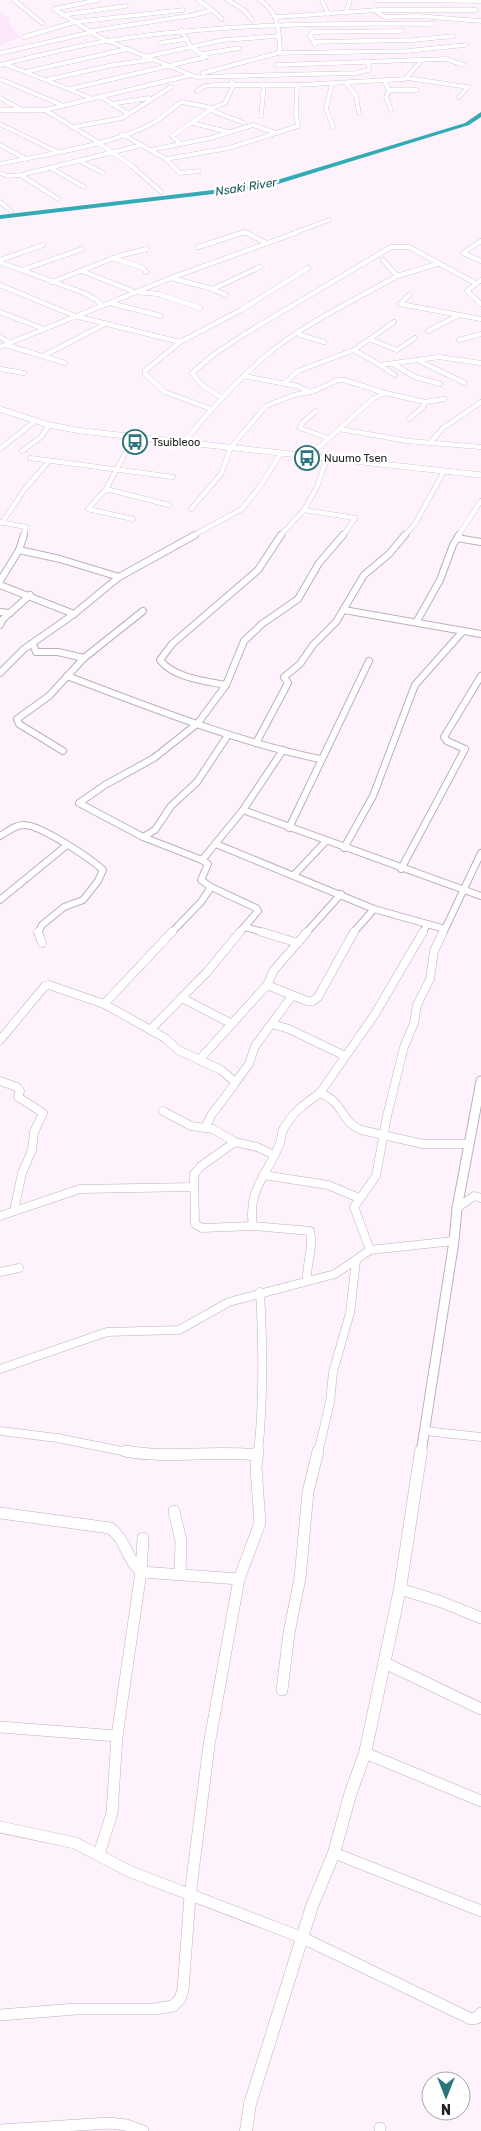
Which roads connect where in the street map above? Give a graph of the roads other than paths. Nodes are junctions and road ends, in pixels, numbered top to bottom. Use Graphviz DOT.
graph roads {
  1 [pos="14,0"];
  2 [pos="98,0"];
  3 [pos="198,0"];
  4 [pos="228,0"];
  5 [pos="260,0"];
  6 [pos="322,0"];
  7 [pos="350,0"];
  8 [pos="376,0"];
  9 [pos="481,2"];
  10 [pos="126,6"];
  11 [pos="176,6"];
  12 [pos="183,10"];
  13 [pos="212,10"];
  14 [pos="374,10"];
  15 [pos="379,10"];
  16 [pos="476,10"];
  17 [pos="346,13"];
  18 [pos="328,14"];
  19 [pos="62,15"];
  20 [pos="194,15"];
  21 [pos="277,17"];
  22 [pos="222,19"];
  23 [pos="252,20"];
  24 [pos="481,21"];
  25 [pos="75,22"];
  26 [pos="42,23"];
  27 [pos="278,24"];
  28 [pos="433,24"];
  29 [pos="181,30"];
  30 [pos="402,30"];
  31 [pos="92,31"];
  32 [pos="279,36"];
  33 [pos="454,36"];
  34 [pos="24,37"];
  35 [pos="106,40"];
  36 [pos="187,40"];
  37 [pos="414,40"];
  38 [pos="315,42"];
  39 [pos="160,43"];
  40 [pos="466,45"];
  41 [pos="191,47"];
  42 [pos="239,48"];
  43 [pos="127,49"];
  44 [pos="424,49"];
  45 [pos="314,52"];
  46 [pos="0,53"];
  47 [pos="278,53"];
  48 [pos="203,54"];
  49 [pos="144,57"];
  50 [pos="152,60"];
  51 [pos="422,60"];
  52 [pos="368,61"];
  53 [pos="321,62"];
  54 [pos="2,64"];
  55 [pos="277,65"];
  56 [pos="464,65"];
  57 [pos="370,66"];
  58 [pos="418,66"];
  59 [pos="170,67"];
  60 [pos="25,72"];
  61 [pos="191,75"];
  62 [pos="221,76"];
  63 [pos="407,78"];
  64 [pos="0,79"];
  65 [pos="46,80"];
  66 [pos="385,82"];
  67 [pos="346,83"];
  68 [pos="234,84"];
  69 [pos="264,84"];
  70 [pos="297,84"];
  71 [pos="332,84"];
  72 [pos="171,87"];
  73 [pos="70,90"];
  74 [pos="389,90"];
  75 [pos="417,90"];
  76 [pos="197,92"];
  77 [pos="100,96"];
  78 [pos="154,97"];
  79 [pos="460,97"];
  80 [pos="0,98"];
  81 [pos="91,98"];
  82 [pos="111,104"];
  83 [pos="62,106"];
  84 [pos="211,109"];
  85 [pos="0,110"];
  86 [pos="45,110"];
  87 [pos="391,110"];
  88 [pos="24,111"];
  89 [pos="127,113"];
  90 [pos="359,114"];
  91 [pos="261,116"];
  92 [pos="244,122"];
  93 [pos="192,123"];
  94 [pos="0,124"];
  95 [pos="74,127"];
  96 [pos="333,128"];
  97 [pos="228,132"];
  98 [pos="276,133"];
  99 [pos="122,134"];
  100 [pos="97,141"];
  101 [pos="181,144"];
  102 [pos="1,146"];
  103 [pos="142,146"];
  104 [pos="149,149"];
  105 [pos="113,151"];
  106 [pos="56,152"];
  107 [pos="118,155"];
  108 [pos="26,158"];
  109 [pos="166,159"];
  110 [pos="78,160"];
  111 [pos="0,164"];
  112 [pos="51,168"];
  113 [pos="199,171"];
  114 [pos="0,172"];
  115 [pos="103,173"];
  116 [pos="21,175"];
  117 [pos="84,187"];
  118 [pos="161,192"];
  119 [pos="58,199"];
  120 [pos="0,202"];
  121 [pos="11,211"];
  122 [pos="329,220"];
  123 [pos="481,241"];
  124 [pos="264,242"];
  125 [pos="43,245"];
  126 [pos="198,248"];
  127 [pos="82,249"];
  128 [pos="147,249"];
  129 [pos="113,258"];
  130 [pos="383,260"];
  131 [pos="0,261"];
  132 [pos="481,261"];
  133 [pos="437,264"];
  134 [pos="260,266"];
  135 [pos="308,268"];
  136 [pos="22,270"];
  137 [pos="82,271"];
  138 [pos="146,272"];
  139 [pos="397,276"];
  140 [pos="171,278"];
  141 [pos="481,280"];
  142 [pos="52,282"];
  143 [pos="475,282"];
  144 [pos="0,285"];
  145 [pos="212,290"];
  146 [pos="135,292"];
  147 [pos="226,295"];
  148 [pos="409,295"];
  149 [pos="110,303"];
  150 [pos="102,306"];
  151 [pos="200,308"];
  152 [pos="477,310"];
  153 [pos="0,312"];
  154 [pos="459,315"];
  155 [pos="75,316"];
  156 [pos="161,316"];
  157 [pos="481,319"];
  158 [pos="394,322"];
  159 [pos="105,324"];
  160 [pos="44,329"];
  161 [pos="428,331"];
  162 [pos="300,334"];
  163 [pos="481,334"];
  164 [pos="0,337"];
  165 [pos="415,338"];
  166 [pos="369,339"];
  167 [pos="459,340"];
  168 [pos="180,342"];
  169 [pos="324,342"];
  170 [pos="8,344"];
  171 [pos="0,347"];
  172 [pos="354,350"];
  173 [pos="43,356"];
  174 [pos="417,360"];
  175 [pos="65,363"];
  176 [pos="481,363"];
  177 [pos="393,364"];
  178 [pos="380,365"];
  179 [pos="0,369"];
  180 [pos="24,373"];
  181 [pos="395,375"];
  182 [pos="243,376"];
  183 [pos="285,383"];
  184 [pos="465,383"];
  185 [pos="440,384"];
  186 [pos="310,392"];
  187 [pos="385,393"];
  188 [pos="222,398"];
  189 [pos="444,399"];
  190 [pos="425,402"];
  191 [pos="481,402"];
  192 [pos="0,409"];
  193 [pos="211,409"];
  194 [pos="316,411"];
  195 [pos="409,419"];
  196 [pos="35,421"];
  197 [pos="49,426"];
  198 [pos="340,429"];
  199 [pos="134,436"];
  200 [pos="328,438"];
  201 [pos="481,440"];
  202 [pos="184,442"];
  203 [pos="430,443"];
  204 [pos="473,446"];
  205 [pos="231,447"];
  206 [pos="481,447"];
  207 [pos="0,449"];
  208 [pos="22,450"];
  209 [pos="281,453"];
  210 [pos="310,456"];
  211 [pos="30,458"];
  212 [pos="327,458"];
  213 [pos="49,461"];
  214 [pos="116,470"];
  215 [pos="444,471"];
  216 [pos="481,475"];
  217 [pos="173,477"];
  218 [pos="106,489"];
  219 [pos="481,501"];
  220 [pos="169,505"];
  221 [pos="191,509"];
  222 [pos="304,510"];
  223 [pos="132,519"];
  224 [pos="1,523"];
  225 [pos="457,538"];
  226 [pos="481,542"];
  227 [pos="18,550"];
  228 [pos="119,577"];
  229 [pos="0,583"];
  230 [pos="30,595"];
  231 [pos="344,610"];
  232 [pos="142,611"];
  233 [pos="0,612"];
  234 [pos="10,613"];
  235 [pos="74,614"];
  236 [pos="417,621"];
  237 [pos="0,625"];
  238 [pos="463,631"];
  239 [pos="481,634"];
  240 [pos="33,644"];
  241 [pos="84,658"];
  242 [pos="369,661"];
  243 [pos="0,673"];
  244 [pos="67,676"];
  245 [pos="481,676"];
  246 [pos="226,685"];
  247 [pos="198,723"];
  248 [pos="228,735"];
  249 [pos="256,743"];
  250 [pos="283,750"];
  251 [pos="63,751"];
  252 [pos="320,759"];
  253 [pos="242,810"];
  254 [pos="289,828"];
  255 [pos="0,836"];
  256 [pos="143,837"];
  257 [pos="326,841"];
  258 [pos="216,844"];
  259 [pos="67,845"];
  260 [pos="344,848"];
  261 [pos="481,853"];
  262 [pos="202,860"];
  263 [pos="402,869"];
  264 [pos="294,875"];
  265 [pos="211,887"];
  266 [pos="465,890"];
  267 [pos="341,894"];
  268 [pos="481,896"];
  269 [pos="0,900"];
  270 [pos="374,909"];
  271 [pos="427,925"];
  272 [pos="245,927"];
  273 [pos="445,929"];
  274 [pos="298,942"];
  275 [pos="42,943"];
  276 [pos="267,985"];
  277 [pos="292,996"];
  278 [pos="182,998"];
  279 [pos="104,1004"];
  280 [pos="232,1024"];
  281 [pos="272,1024"];
  282 [pos="150,1030"];
  283 [pos="0,1040"];
  284 [pos="345,1056"];
  285 [pos="200,1059"];
  286 [pos="0,1081"];
  287 [pos="481,1081"];
  288 [pos="235,1083"];
  289 [pos="320,1093"];
  290 [pos="163,1111"];
  291 [pos="205,1128"];
  292 [pos="384,1134"];
  293 [pos="235,1142"];
  294 [pos="469,1144"];
  295 [pos="274,1155"];
  296 [pos="263,1175"];
  297 [pos="194,1187"];
  298 [pos="479,1195"];
  299 [pos="360,1198"];
  300 [pos="457,1208"];
  301 [pos="14,1211"];
  302 [pos="0,1216"];
  303 [pos="253,1226"];
  304 [pos="454,1241"];
  305 [pos="370,1250"];
  306 [pos="356,1261"];
  307 [pos="19,1268"];
  308 [pos="0,1272"];
  309 [pos="307,1281"];
  310 [pos="260,1292"];
  311 [pos="0,1369"];
  312 [pos="425,1430"];
  313 [pos="0,1431"];
  314 [pos="481,1437"];
  315 [pos="256,1455"];
  316 [pos="174,1512"];
  317 [pos="0,1513"];
  318 [pos="143,1538"];
  319 [pos="141,1572"];
  320 [pos="180,1574"];
  321 [pos="239,1579"];
  322 [pos="400,1589"];
  323 [pos="481,1618"];
  324 [pos="385,1664"];
  325 [pos="282,1690"];
  326 [pos="481,1708"];
  327 [pos="0,1728"];
  328 [pos="117,1736"];
  329 [pos="365,1753"];
  330 [pos="481,1801"];
  331 [pos="0,1827"];
  332 [pos="334,1853"];
  333 [pos="99,1854"];
  334 [pos="190,1896"];
  335 [pos="481,1911"];
  336 [pos="303,1938"];
  337 [pos="481,2013"];
  338 [pos="0,2015"];
  339 [pos="0,2130"];
  340 [pos="143,2131"];
  341 [pos="246,2131"];
  1 -- 26 [label="street"];
  2 -- 19 [label="street"];
  3 -- 13 [label="street"];
  4 -- 23 [label="street"];
  5 -- 21 [label="street"];
  6 -- 18 [label="street"];
  7 -- 17 [label="street"];
  8 -- 9 [label="street"];
  8 -- 15 [label="street"];
  10 -- 19 [label="street"];
  11 -- 12 [label="street"];
  12 -- 20 [label="street"];
  12 -- 25 [label="street"];
  13 -- 20 [label="street"];
  13 -- 22 [label="street"];
  14 -- 15 [label="street"];
  14 -- 17 [label="street"];
  14 -- 24 [label="street"];
  15 -- 16 [label="street"];
  17 -- 18 [label="street"];
  18 -- 21 [label="street"];
  19 -- 25 [label="street"];
  20 -- 31 [label="street"];
  21 -- 27 [label="street"];
  25 -- 31 [label="street"];
  25 -- 34 [label="street"];
  27 -- 28 [label="street"];
  27 -- 29 [label="street"];
  27 -- 32 [label="street"];
  29 -- 35 [label="street"];
  29 -- 36 [label="street"];
  30 -- 38 [label="street"];
  31 -- 35 [label="street"];
  31 -- 46 [label="street"];
  32 -- 41 [label="street"];
  32 -- 47 [label="street"];
  33 -- 37 [label="street"];
  35 -- 43 [label="street"];
  35 -- 54 [label="street"];
  36 -- 39 [label="street"];
  36 -- 41 [label="street"];
  37 -- 38 [label="street"];
  37 -- 44 [label="street"];
  38 -- 45 [label="street"];
  40 -- 44 [label="street"];
  41 -- 48 [label="street"];
  41 -- 49 [label="street"];
  42 -- 48 [label="street"];
  43 -- 49 [label="street"];
  43 -- 60 [label="street"];
  44 -- 45 [label="street"];
  45 -- 47 [label="street"];
  45 -- 53 [label="street"];
  47 -- 61 [label="street"];
  48 -- 59 [label="street"];
  49 -- 50 [label="street"];
  50 -- 59 [label="street"];
  50 -- 65 [label="street"];
  51 -- 52 [label="street"];
  51 -- 56 [label="street"];
  51 -- 58 [label="street"];
  52 -- 53 [label="street"];
  52 -- 57 [label="street"];
  53 -- 55 [label="street"];
  54 -- 60 [label="street"];
  57 -- 58 [label="street"];
  57 -- 62 [label="street"];
  58 -- 63 [label="street"];
  59 -- 61 [label="street"];
  59 -- 73 [label="street"];
  60 -- 65 [label="street"];
  61 -- 62 [label="street"];
  61 -- 77 [label="street"];
  62 -- 68 [label="street"];
  63 -- 66 [label="street"];
  63 -- 79 [label="street"];
  64 -- 83 [label="street"];
  65 -- 73 [label="street"];
  66 -- 67 [label="street"];
  66 -- 74 [label="street"];
  67 -- 71 [label="street"];
  67 -- 90 [label="street"];
  68 -- 69 [label="street"];
  68 -- 76 [label="street"];
  68 -- 84 [label="street"];
  69 -- 70 [label="street"];
  69 -- 91 [label="street"];
  70 -- 71 [label="street"];
  70 -- 98 [label="street"];
  71 -- 96 [label="street"];
  72 -- 78 [label="street"];
  73 -- 81 [label="street"];
  74 -- 75 [label="street"];
  74 -- 87 [label="street"];
  77 -- 81 [label="street"];
  77 -- 82 [label="street"];
  78 -- 82 [label="street"];
  78 -- 89 [label="street"];
  80 -- 88 [label="street"];
  81 -- 83 [label="street"];
  82 -- 89 [label="street"];
  83 -- 86 [label="street"];
  84 -- 92 [label="street"];
  84 -- 93 [label="street"];
  84 -- 99 [label="street"];
  85 -- 88 [label="street"];
  86 -- 88 [label="street"];
  86 -- 95 [label="street"];
  89 -- 95 [label="street"];
  93 -- 97 [label="street"];
  93 -- 101 [label="street"];
  94 -- 106 [label="street"];
  95 -- 100 [label="street"];
  97 -- 98 [label="street"];
  97 -- 101 [label="street"];
  98 -- 109 [label="street"];
  99 -- 100 [label="street"];
  99 -- 103 [label="street"];
  100 -- 105 [label="street"];
  100 -- 106 [label="street"];
  101 -- 104 [label="street"];
  102 -- 108 [label="street"];
  103 -- 104 [label="street"];
  103 -- 105 [label="street"];
  104 -- 107 [label="street"];
  104 -- 109 [label="street"];
  105 -- 107 [label="street"];
  105 -- 110 [label="street"];
  106 -- 108 [label="street"];
  107 -- 118 [label="street"];
  108 -- 111 [label="street"];
  109 -- 113 [label="street"];
  110 -- 112 [label="street"];
  110 -- 115 [label="street"];
  112 -- 116 [label="street"];
  112 -- 117 [label="street"];
  114 -- 116 [label="street"];
  116 -- 119 [label="street"];
  120 -- 121 [label="street"];
  122 -- 124 [label="street"];
  123 -- 132 [label="street"];
  124 -- 126 [label="street"];
  124 -- 140 [label="street"];
  125 -- 131 [label="street"];
  127 -- 136 [label="street"];
  128 -- 129 [label="street"];
  129 -- 137 [label="street"];
  129 -- 138 [label="street"];
  130 -- 139 [label="street"];
  131 -- 136 [label="street"];
  133 -- 139 [label="street"];
  133 -- 143 [label="street"];
  133 -- 188 [label="street"];
  134 -- 145 [label="street"];
  135 -- 168 [label="street"];
  136 -- 142 [label="street"];
  137 -- 142 [label="street"];
  137 -- 146 [label="street"];
  139 -- 162 [label="street"];
  140 -- 145 [label="street"];
  140 -- 146 [label="street"];
  141 -- 143 [label="street"];
  142 -- 150 [label="street"];
  143 -- 152 [label="street"];
  144 -- 155 [label="street"];
  145 -- 147 [label="street"];
  146 -- 149 [label="street"];
  146 -- 151 [label="street"];
  148 -- 154 [label="street"];
  149 -- 150 [label="street"];
  149 -- 156 [label="street"];
  150 -- 155 [label="street"];
  152 -- 154 [label="street"];
  152 -- 157 [label="street"];
  153 -- 160 [label="street"];
  154 -- 161 [label="street"];
  155 -- 159 [label="street"];
  155 -- 160 [label="street"];
  158 -- 166 [label="street"];
  159 -- 168 [label="street"];
  159 -- 173 [label="street"];
  160 -- 170 [label="street"];
  162 -- 169 [label="street"];
  162 -- 182 [label="street"];
  163 -- 167 [label="street"];
  164 -- 170 [label="street"];
  165 -- 166 [label="street"];
  166 -- 172 [label="street"];
  168 -- 193 [label="street"];
  170 -- 171 [label="street"];
  170 -- 173 [label="street"];
  172 -- 178 [label="street"];
  172 -- 183 [label="street"];
  173 -- 175 [label="street"];
  174 -- 176 [label="street"];
  174 -- 177 [label="street"];
  174 -- 184 [label="street"];
  177 -- 178 [label="street"];
  177 -- 185 [label="street"];
  178 -- 181 [label="street"];
  179 -- 180 [label="street"];
  182 -- 183 [label="street"];
  182 -- 188 [label="street"];
  183 -- 186 [label="street"];
  186 -- 187 [label="street"];
  186 -- 205 [label="street"];
  187 -- 190 [label="street"];
  187 -- 198 [label="street"];
  188 -- 193 [label="street"];
  189 -- 190 [label="street"];
  190 -- 195 [label="street"];
  191 -- 203 [label="street"];
  192 -- 196 [label="street"];
  193 -- 202 [label="street"];
  194 -- 200 [label="street"];
  196 -- 197 [label="street"];
  196 -- 207 [label="street"];
  197 -- 199 [label="street"];
  197 -- 208 [label="street"];
  198 -- 200 [label="street"];
  198 -- 203 [label="street"];
  199 -- 202 [label="street"];
  199 -- 214 [label="street"];
  200 -- 210 [label="street"];
  201 -- 204 [label="street"];
  202 -- 205 [label="street"];
  203 -- 204 [label="street"];
  204 -- 206 [label="street"];
  205 -- 209 [label="street"];
  205 -- 221 [label="street"];
  209 -- 210 [label="street"];
  209 -- 228 [label="street"];
  210 -- 212 [label="street"];
  211 -- 213 [label="street"];
  212 -- 215 [label="street"];
  212 -- 222 [label="street"];
  213 -- 214 [label="street"];
  213 -- 224 [label="street"];
  214 -- 217 [label="street"];
  214 -- 218 [label="street"];
  215 -- 216 [label="street"];
  215 -- 231 [label="street"];
  218 -- 220 [label="street"];
  218 -- 223 [label="street"];
  219 -- 225 [label="street"];
  222 -- 246 [label="street"];
  222 -- 246 [label="street"];
  224 -- 227 [label="street"];
  225 -- 226 [label="street"];
  225 -- 236 [label="street"];
  227 -- 228 [label="street"];
  227 -- 229 [label="street"];
  228 -- 235 [label="street"];
  229 -- 230 [label="street"];
  230 -- 234 [label="street"];
  230 -- 235 [label="street"];
  231 -- 236 [label="street"];
  231 -- 249 [label="street"];
  232 -- 241 [label="street"];
  233 -- 234 [label="street"];
  234 -- 237 [label="street"];
  235 -- 240 [label="street"];
  236 -- 238 [label="street"];
  238 -- 239 [label="street"];
  238 -- 260 [label="street"];
  240 -- 241 [label="street"];
  240 -- 243 [label="street"];
  241 -- 244 [label="street"];
  242 -- 252 [label="street"];
  244 -- 247 [label="street"];
  244 -- 251 [label="street"];
  245 -- 263 [label="street"];
  246 -- 247 [label="street"];
  247 -- 248 [label="street"];
  247 -- 256 [label="street"];
  248 -- 249 [label="street"];
  248 -- 256 [label="street"];
  249 -- 250 [label="street"];
  250 -- 252 [label="street"];
  250 -- 253 [label="street"];
  252 -- 254 [label="street"];
  253 -- 254 [label="street"];
  253 -- 258 [label="street"];
  254 -- 257 [label="street"];
  255 -- 259 [label="street"];
  256 -- 262 [label="street"];
  257 -- 260 [label="street"];
  257 -- 264 [label="street"];
  258 -- 262 [label="street"];
  258 -- 264 [label="street"];
  259 -- 269 [label="street"];
  259 -- 275 [label="street"];
  260 -- 263 [label="street"];
  261 -- 266 [label="street"];
  262 -- 265 [label="street"];
  263 -- 266 [label="street"];
  264 -- 267 [label="street"];
  265 -- 272 [label="street"];
  265 -- 279 [label="street"];
  266 -- 268 [label="street"];
  266 -- 273 [label="street"];
  267 -- 270 [label="street"];
  267 -- 274 [label="street"];
  270 -- 271 [label="street"];
  270 -- 277 [label="street"];
  271 -- 273 [label="street"];
  271 -- 284 [label="street"];
  272 -- 274 [label="street"];
  272 -- 278 [label="street"];
  273 -- 292 [label="street"];
  274 -- 276 [label="street"];
  276 -- 277 [label="street"];
  276 -- 280 [label="street"];
  277 -- 281 [label="street"];
  278 -- 280 [label="street"];
  278 -- 282 [label="street"];
  279 -- 282 [label="street"];
  279 -- 283 [label="street"];
  280 -- 285 [label="street"];
  281 -- 284 [label="street"];
  281 -- 288 [label="street"];
  282 -- 285 [label="street"];
  284 -- 289 [label="street"];
  285 -- 288 [label="street"];
  286 -- 301 [label="street"];
  287 -- 294 [label="street"];
  288 -- 291 [label="street"];
  289 -- 292 [label="street"];
  289 -- 295 [label="street"];
  290 -- 291 [label="street"];
  291 -- 293 [label="street"];
  292 -- 294 [label="street"];
  292 -- 299 [label="street"];
  293 -- 295 [label="street"];
  293 -- 297 [label="street"];
  294 -- 300 [label="street"];
  295 -- 296 [label="street"];
  296 -- 299 [label="street"];
  296 -- 303 [label="street"];
  297 -- 301 [label="street"];
  297 -- 303 [label="street"];
  298 -- 300 [label="street"];
  299 -- 305 [label="street"];
  300 -- 304 [label="street"];
  301 -- 302 [label="street"];
  303 -- 309 [label="street"];
  304 -- 305 [label="street"];
  304 -- 312 [label="street"];
  305 -- 306 [label="street"];
  306 -- 309 [label="street"];
  306 -- 325 [label="street"];
  307 -- 308 [label="street"];
  309 -- 310 [label="street"];
  310 -- 311 [label="street"];
  310 -- 315 [label="street"];
  312 -- 314 [label="street"];
  312 -- 322 [label="street"];
  313 -- 315 [label="street"];
  315 -- 321 [label="street"];
  316 -- 320 [label="street"];
  317 -- 319 [label="street"];
  318 -- 319 [label="street"];
  319 -- 320 [label="street"];
  319 -- 328 [label="street"];
  320 -- 321 [label="street"];
  321 -- 334 [label="street"];
  322 -- 323 [label="street"];
  322 -- 324 [label="street"];
  324 -- 326 [label="street"];
  324 -- 329 [label="street"];
  327 -- 328 [label="street"];
  328 -- 333 [label="street"];
  329 -- 330 [label="street"];
  329 -- 332 [label="street"];
  331 -- 333 [label="street"];
  332 -- 335 [label="street"];
  332 -- 336 [label="street"];
  333 -- 334 [label="street"];
  334 -- 336 [label="street"];
  334 -- 338 [label="street"];
  336 -- 337 [label="street"];
  336 -- 341 [label="street"];
  339 -- 340 [label="street"];
}
